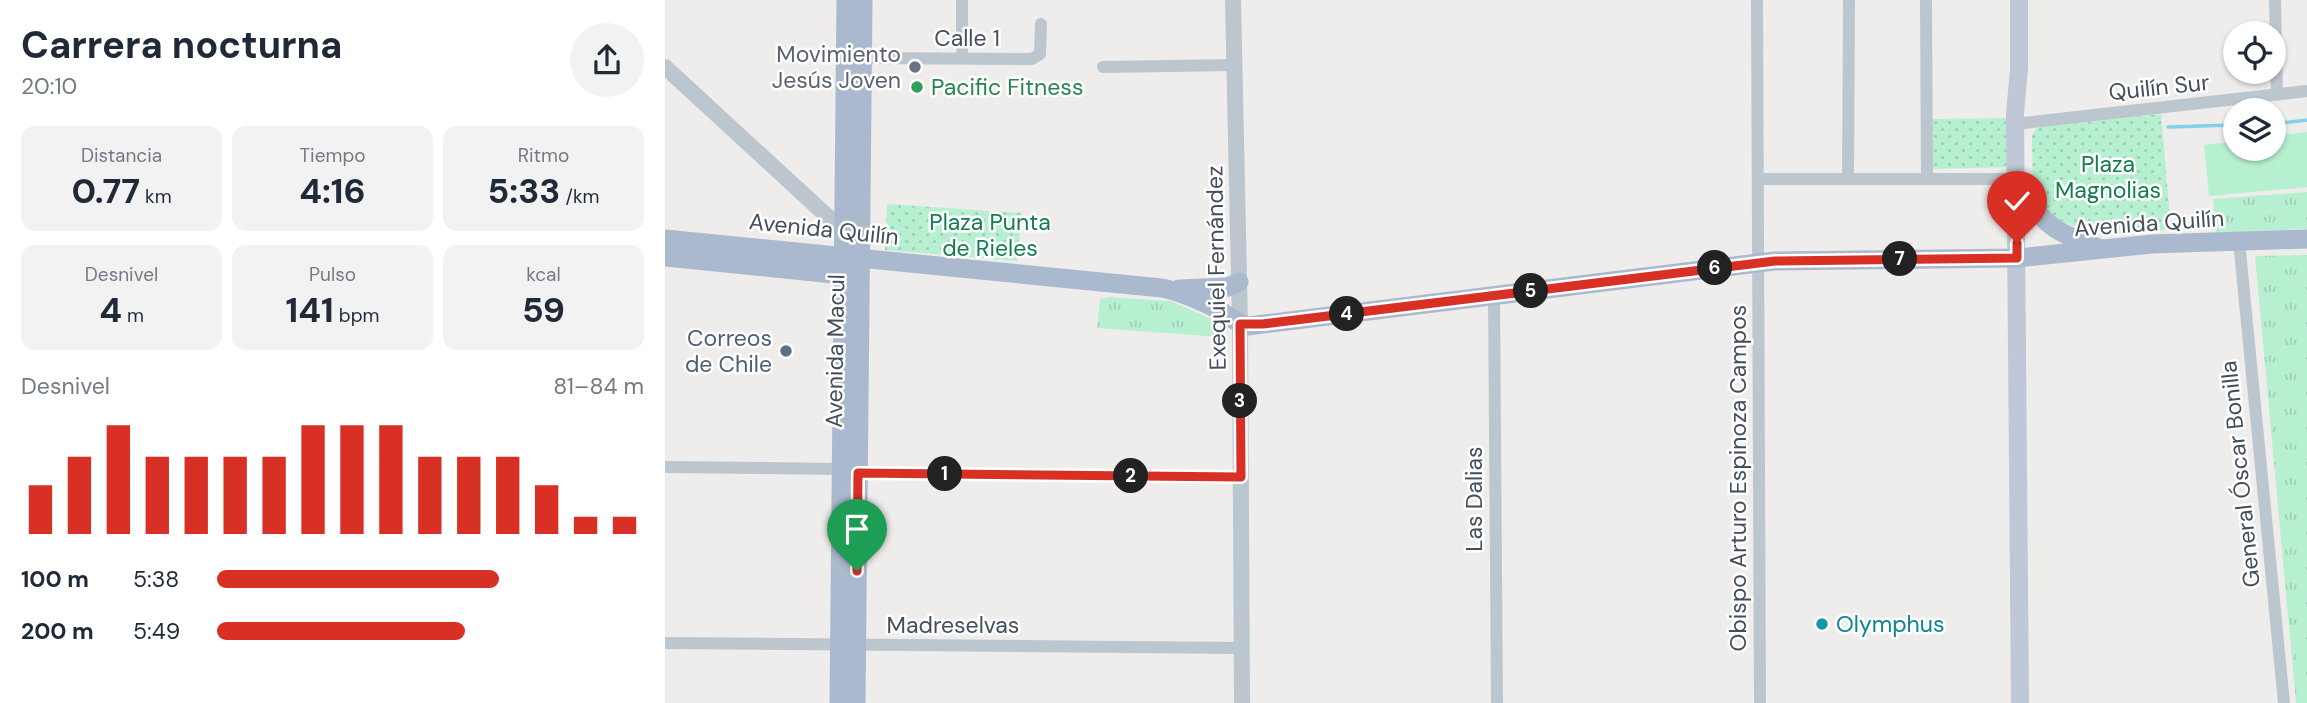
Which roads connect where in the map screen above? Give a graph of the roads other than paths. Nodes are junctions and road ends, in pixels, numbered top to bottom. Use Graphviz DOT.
graph roads {
  1 [pos="846,0"];
  2 [pos="863,0"];
  3 [pos="962,0"];
  4 [pos="1233,0"];
  5 [pos="1757,0"];
  6 [pos="1849,0"];
  7 [pos="1926,0"];
  8 [pos="2019,0"];
  9 [pos="2275,0"];
  10 [pos="1041,24"];
  11 [pos="862,58"];
  12 [pos="962,59"];
  13 [pos="1235,65"];
  14 [pos="665,67"];
  15 [pos="1103,67"];
  16 [pos="2307,91"];
  17 [pos="2277,94"];
  18 [pos="2020,123"];
  19 [pos="1758,179"];
  20 [pos="1848,179"];
  21 [pos="1927,179"];
  22 [pos="2016,179"];
  23 [pos="2027,195"];
  24 [pos="852,232"];
  25 [pos="665,239"];
  26 [pos="2307,239"];
  27 [pos="2239,241"];
  28 [pos="2099,249"];
  29 [pos="723,253"];
  30 [pos="665,257"];
  31 [pos="2022,258"];
  32 [pos="1758,262"];
  33 [pos="849,263"];
  34 [pos="1239,282"];
  35 [pos="1172,290"];
  36 [pos="1494,295"];
  37 [pos="1240,324"];
  38 [pos="665,467"];
  39 [pos="850,471"];
  40 [pos="1241,477"];
  41 [pos="665,643"];
  42 [pos="848,644"];
  43 [pos="1241,648"];
  44 [pos="839,703"];
  45 [pos="856,703"];
  46 [pos="1242,703"];
  47 [pos="1497,703"];
  48 [pos="1760,703"];
  49 [pos="2020,703"];
  50 [pos="2284,703"];
  1 -- 24 [label="main road, Avenida Macul"];
  2 -- 11 [label="main road, Avenida Macul"];
  3 -- 12 [label="street"];
  4 -- 13 [label="street, Exequiel Fernández"];
  5 -- 19 [label="street, Obispo Arturo Espinoza Campos"];
  6 -- 20 [label="street"];
  7 -- 21 [label="street"];
  8 -- 18 [label="main road"];
  9 -- 17 [label="street"];
  10 -- 12 [label="street, Calle 1"];
  11 -- 12 [label="street, Calle 1"];
  11 -- 24 [label="main road, Avenida Macul"];
  13 -- 15 [label="street"];
  13 -- 34 [label="street, Exequiel Fernández"];
  14 -- 24 [label="street"];
  16 -- 17 [label="street, Quilín Sur"];
  17 -- 18 [label="street, Quilín Sur"];
  18 -- 22 [label="main road"];
  18 -- 23 [label="main road"];
  19 -- 20 [label="street"];
  19 -- 32 [label="street, Obispo Arturo Espinoza Campos"];
  20 -- 21 [label="street"];
  21 -- 22 [label="street"];
  22 -- 31 [label="main road"];
  23 -- 28 [label="main road"];
  23 -- 31 [label="main road"];
  24 -- 33 [label="main road, Avenida Macul"];
  25 -- 29 [label="main road, Avenida Quilín"];
  26 -- 27 [label="main road, Avenida Quilín"];
  27 -- 28 [label="main road, Avenida Quilín"];
  27 -- 50 [label="street, General Óscar Bonilla"];
  28 -- 31 [label="main road, Avenida Quilín"];
  29 -- 30 [label="main road, Avenida Quilín"];
  29 -- 33 [label="main road, Avenida Quilín"];
  31 -- 32 [label="main road, Avenida Quilín"];
  31 -- 49 [label="main road"];
  32 -- 36 [label="main road, Avenida Quilín"];
  32 -- 48 [label="street, Obispo Arturo Espinoza Campos"];
  33 -- 35 [label="main road, Avenida Quilín"];
  33 -- 39 [label="main road, Avenida Macul"];
  34 -- 35 [label="main road"];
  34 -- 37 [label="street, Exequiel Fernández"];
  35 -- 37 [label="main road, Avenida Quilín"];
  36 -- 37 [label="main road, Avenida Quilín"];
  36 -- 47 [label="street, Las Dalias"];
  37 -- 40 [label="street, Exequiel Fernández"];
  38 -- 39 [label="street"];
  39 -- 40 [label="street"];
  39 -- 42 [label="main road, Avenida Macul"];
  40 -- 43 [label="street, Exequiel Fernández"];
  41 -- 42 [label="street, Madreselvas"];
  42 -- 43 [label="street, Madreselvas"];
  42 -- 44 [label="main road, Avenida Macul"];
  42 -- 45 [label="main road, Avenida Macul"];
  43 -- 46 [label="street, Exequiel Fernández"];
}
